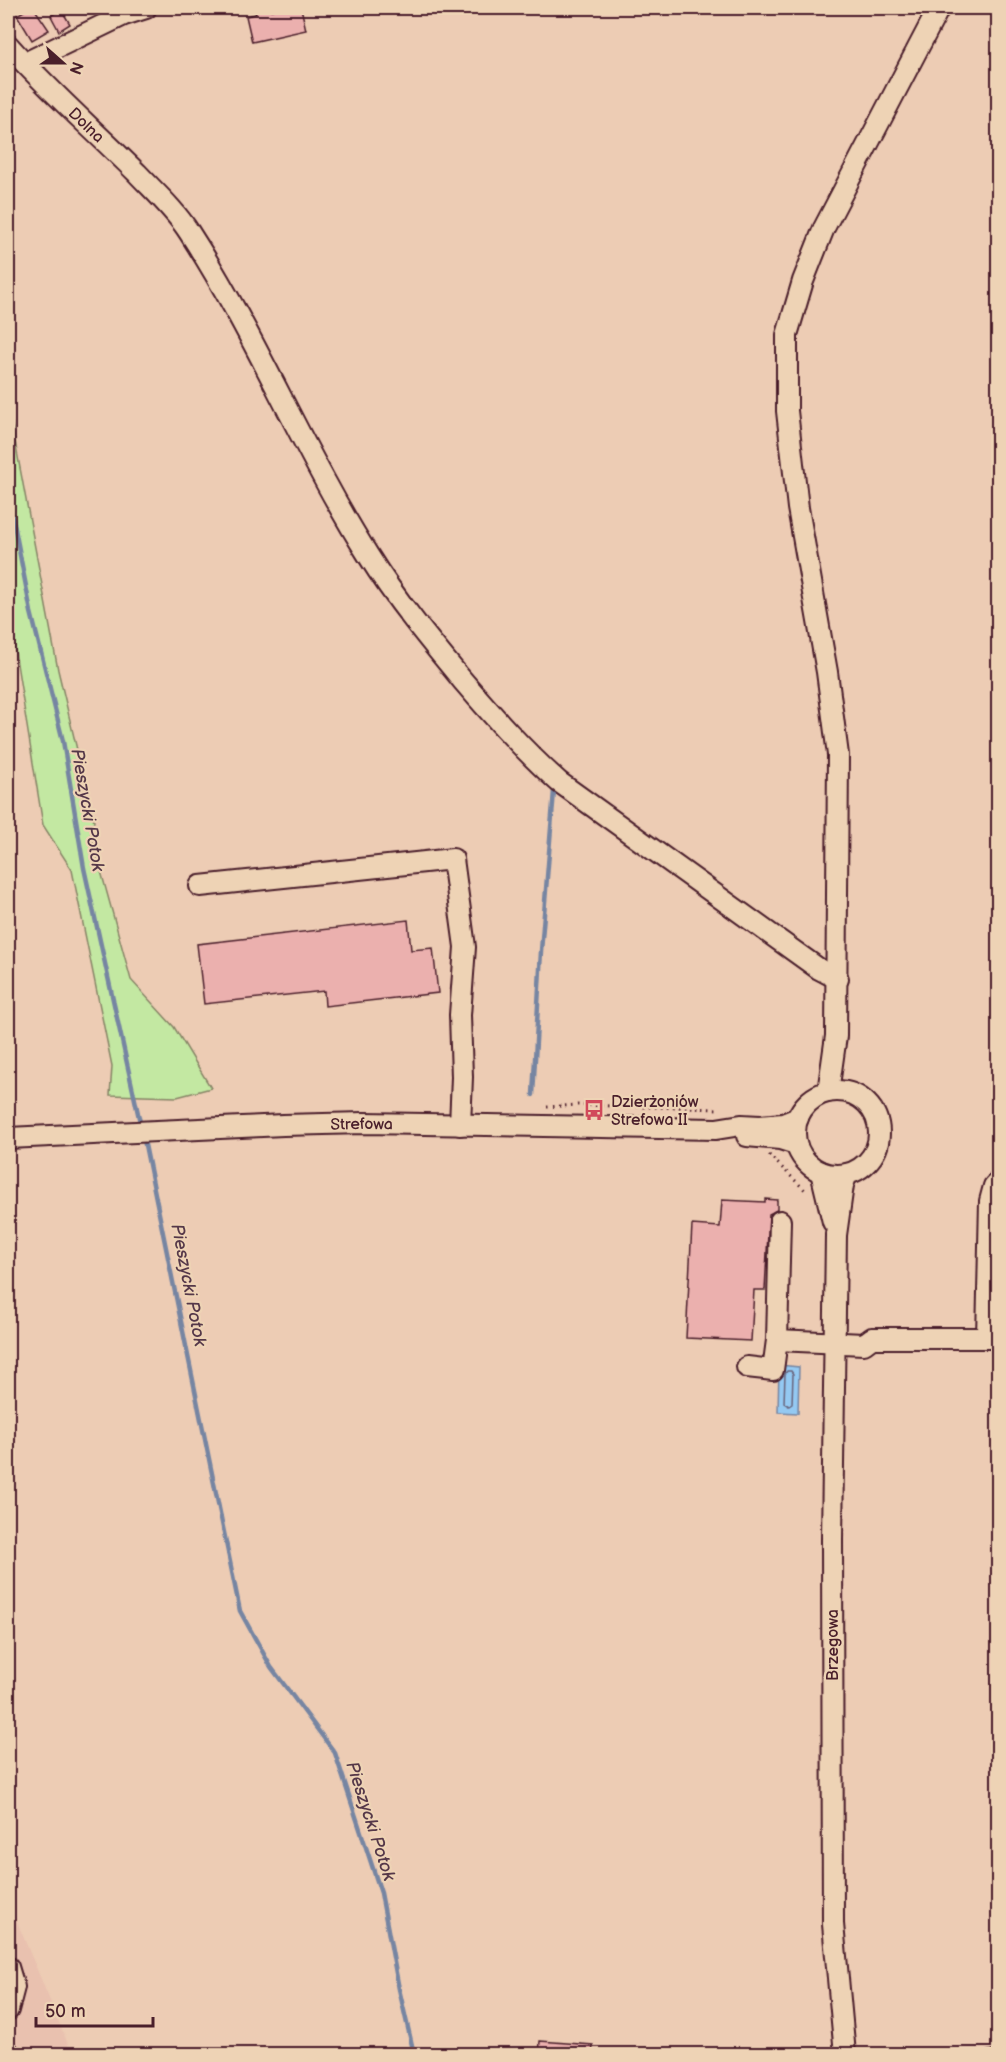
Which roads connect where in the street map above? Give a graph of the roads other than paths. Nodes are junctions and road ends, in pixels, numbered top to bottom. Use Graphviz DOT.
graph roads {
  1 [pos="146,8"];
  2 [pos="939,8"];
  3 [pos="8,45"];
  4 [pos="25,63"];
  5 [pos="200,886"];
  6 [pos="838,979"];
  7 [pos="837,1092"];
  8 [pos="798,1118"];
  9 [pos="460,1125"];
  10 [pos="716,1129"];
  11 [pos="8,1138"];
  12 [pos="796,1144"];
  13 [pos="821,1172"];
  14 [pos="847,1174"];
  15 [pos="999,1182"];
  16 [pos="780,1221"];
  17 [pos="836,1235"];
  18 [pos="993,1338"];
  19 [pos="777,1340"];
  20 [pos="836,1344"];
  21 [pos="747,1367"];
  22 [pos="8,1967"];
  23 [pos="8,2010"];
  24 [pos="845,2055"];
  1 -- 4 [label="street"];
  2 -- 6 [label="street"];
  3 -- 4 [label="street, Dolna"];
  4 -- 6 [label="street, Dolna"];
  5 -- 9 [label="street"];
  6 -- 7 [label="street"];
  7 -- 8 [label="street"];
  7 -- 14 [label="street"];
  8 -- 10 [label="street"];
  8 -- 12 [label="street"];
  9 -- 10 [label="street, Strefowa"];
  9 -- 11 [label="street, Strefowa"];
  10 -- 12 [label="street"];
  12 -- 13 [label="street"];
  13 -- 14 [label="street"];
  13 -- 17 [label="street"];
  14 -- 17 [label="street"];
  15 -- 18 [label="street"];
  16 -- 19 [label="street"];
  17 -- 20 [label="street, Brzegowa"];
  18 -- 20 [label="street"];
  19 -- 20 [label="street"];
  19 -- 21 [label="street"];
  20 -- 24 [label="street, Brzegowa"];
  22 -- 23 [label="street"];
}
